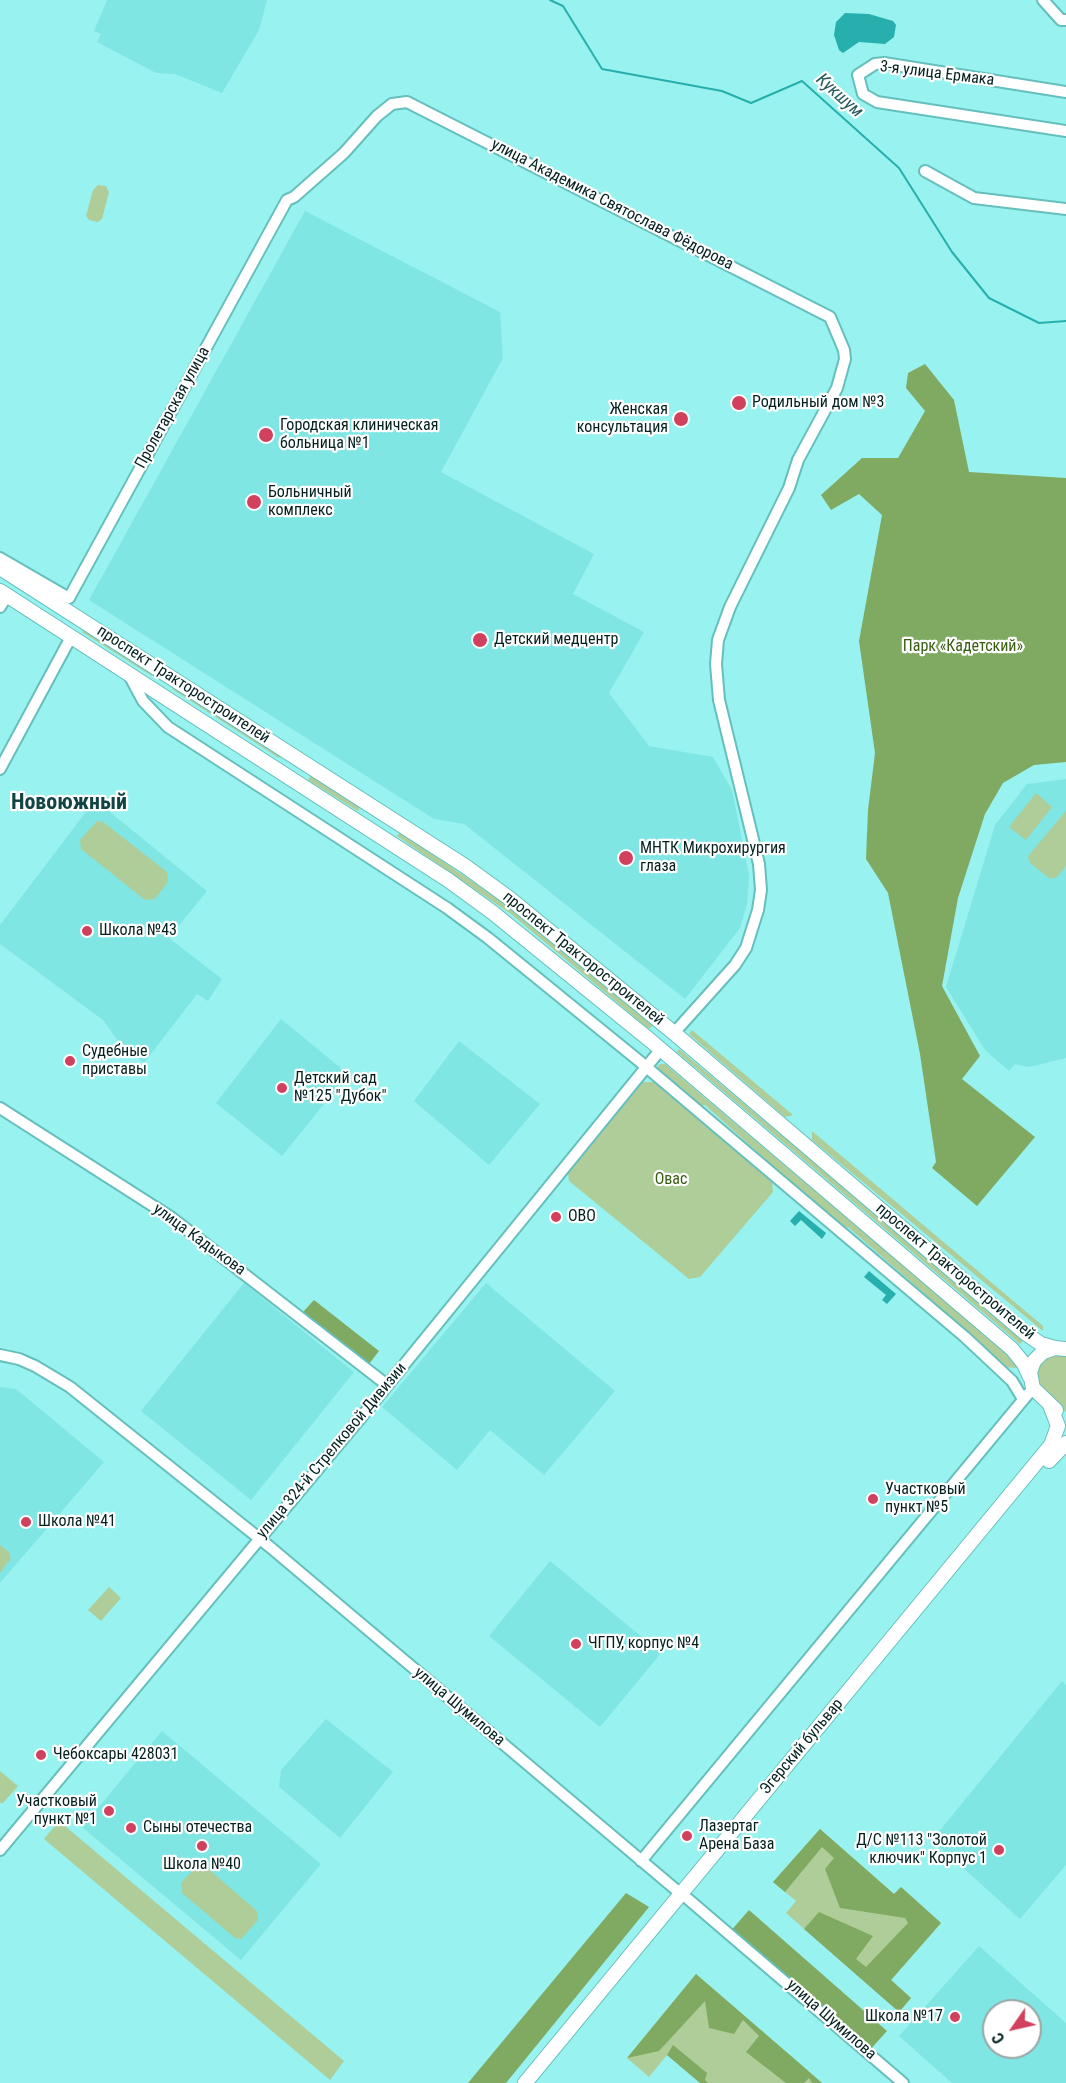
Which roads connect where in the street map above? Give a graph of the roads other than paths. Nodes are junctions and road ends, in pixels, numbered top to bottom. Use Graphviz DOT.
graph roads {
  1 [pos="1043,0"];
  2 [pos="1064,20"];
  3 [pos="1066,92"];
  4 [pos="1066,132"];
  5 [pos="926,171"];
  6 [pos="287,200"];
  7 [pos="1066,209"];
  8 [pos="0,558"];
  9 [pos="0,568"];
  10 [pos="23,583"];
  11 [pos="2,598"];
  12 [pos="69,598"];
  13 [pos="76,617"];
  14 [pos="71,637"];
  15 [pos="165,673"];
  16 [pos="129,675"];
  17 [pos="154,690"];
  18 [pos="298,759"];
  19 [pos="0,769"];
  20 [pos="288,776"];
  21 [pos="392,820"];
  22 [pos="382,837"];
  23 [pos="674,1033"];
  24 [pos="661,1049"];
  25 [pos="646,1067"];
  26 [pos="0,1108"];
  27 [pos="1061,1348"];
  28 [pos="0,1355"];
  29 [pos="1032,1383"];
  30 [pos="387,1385"];
  31 [pos="1023,1399"];
  32 [pos="1050,1405"];
  33 [pos="1066,1418"];
  34 [pos="1066,1443"];
  35 [pos="259,1540"];
  36 [pos="942,1584"];
  37 [pos="0,1850"];
  38 [pos="641,1861"];
  39 [pos="685,1896"];
  40 [pos="564,2042"];
  41 [pos="525,2083"];
  42 [pos="536,2083"];
  43 [pos="903,2083"];
  1 -- 2 [label="street"];
  3 -- 4 [label="street, 3-я улица Ермака"];
  5 -- 7 [label="street"];
  6 -- 12 [label="street, Пролетарская улица"];
  6 -- 23 [label="street, улица Академика Святослава Фёдорова"];
  8 -- 12 [label="street"];
  9 -- 10 [label="main road, проспект Тракторостроителей"];
  10 -- 11 [label="main road, проспект Тракторостроителей"];
  10 -- 13 [label="main road, проспект Тракторостроителей"];
  11 -- 14 [label="main road, проспект Тракторостроителей"];
  12 -- 13 [label="street"];
  13 -- 14 [label="main road, проспект Тракторостроителей"];
  13 -- 15 [label="main road, проспект Тракторостроителей"];
  14 -- 16 [label="main road, проспект Тракторостроителей"];
  14 -- 19 [label="street"];
  15 -- 17 [label="main road"];
  15 -- 18 [label="main road, проспект Тракторостроителей"];
  16 -- 17 [label="main road, проспект Тракторостроителей"];
  16 -- 25 [label="street"];
  17 -- 20 [label="main road, проспект Тракторостроителей"];
  18 -- 20 [label="main road"];
  18 -- 21 [label="main road, проспект Тракторостроителей"];
  20 -- 22 [label="main road, проспект Тракторостроителей"];
  21 -- 22 [label="main road"];
  21 -- 23 [label="main road, проспект Тракторостроителей"];
  22 -- 24 [label="main road, проспект Тракторостроителей"];
  23 -- 24 [label="main road"];
  23 -- 27 [label="main road, проспект Тракторостроителей"];
  24 -- 25 [label="street, улица 324-й Стрелковой Дивизии"];
  24 -- 29 [label="main road, проспект Тракторостроителей"];
  25 -- 30 [label="street, улица 324-й Стрелковой Дивизии"];
  25 -- 31 [label="street"];
  26 -- 30 [label="street, улица Кадыкова"];
  27 -- 29 [label="main road"];
  28 -- 35 [label="street, улица Шумилова"];
  29 -- 31 [label="street"];
  29 -- 32 [label="main road, проспект Тракторостроителей"];
  30 -- 35 [label="street, улица 324-й Стрелковой Дивизии"];
  31 -- 38 [label="street"];
  32 -- 33 [label="main road, проспект Тракторостроителей"];
  32 -- 36 [label="main road, Эгерский бульвар"];
  34 -- 36 [label="main road, Эгерский бульвар"];
  35 -- 37 [label="street, улица 324-й Стрелковой Дивизии"];
  35 -- 38 [label="street, улица Шумилова"];
  36 -- 39 [label="main road, Эгерский бульвар"];
  38 -- 39 [label="street, улица Шумилова"];
  39 -- 40 [label="main road, Эгерский бульвар"];
  39 -- 43 [label="street, улица Шумилова"];
  40 -- 41 [label="main road, Эгерский бульвар"];
  40 -- 42 [label="main road, Эгерский бульвар"];
}
